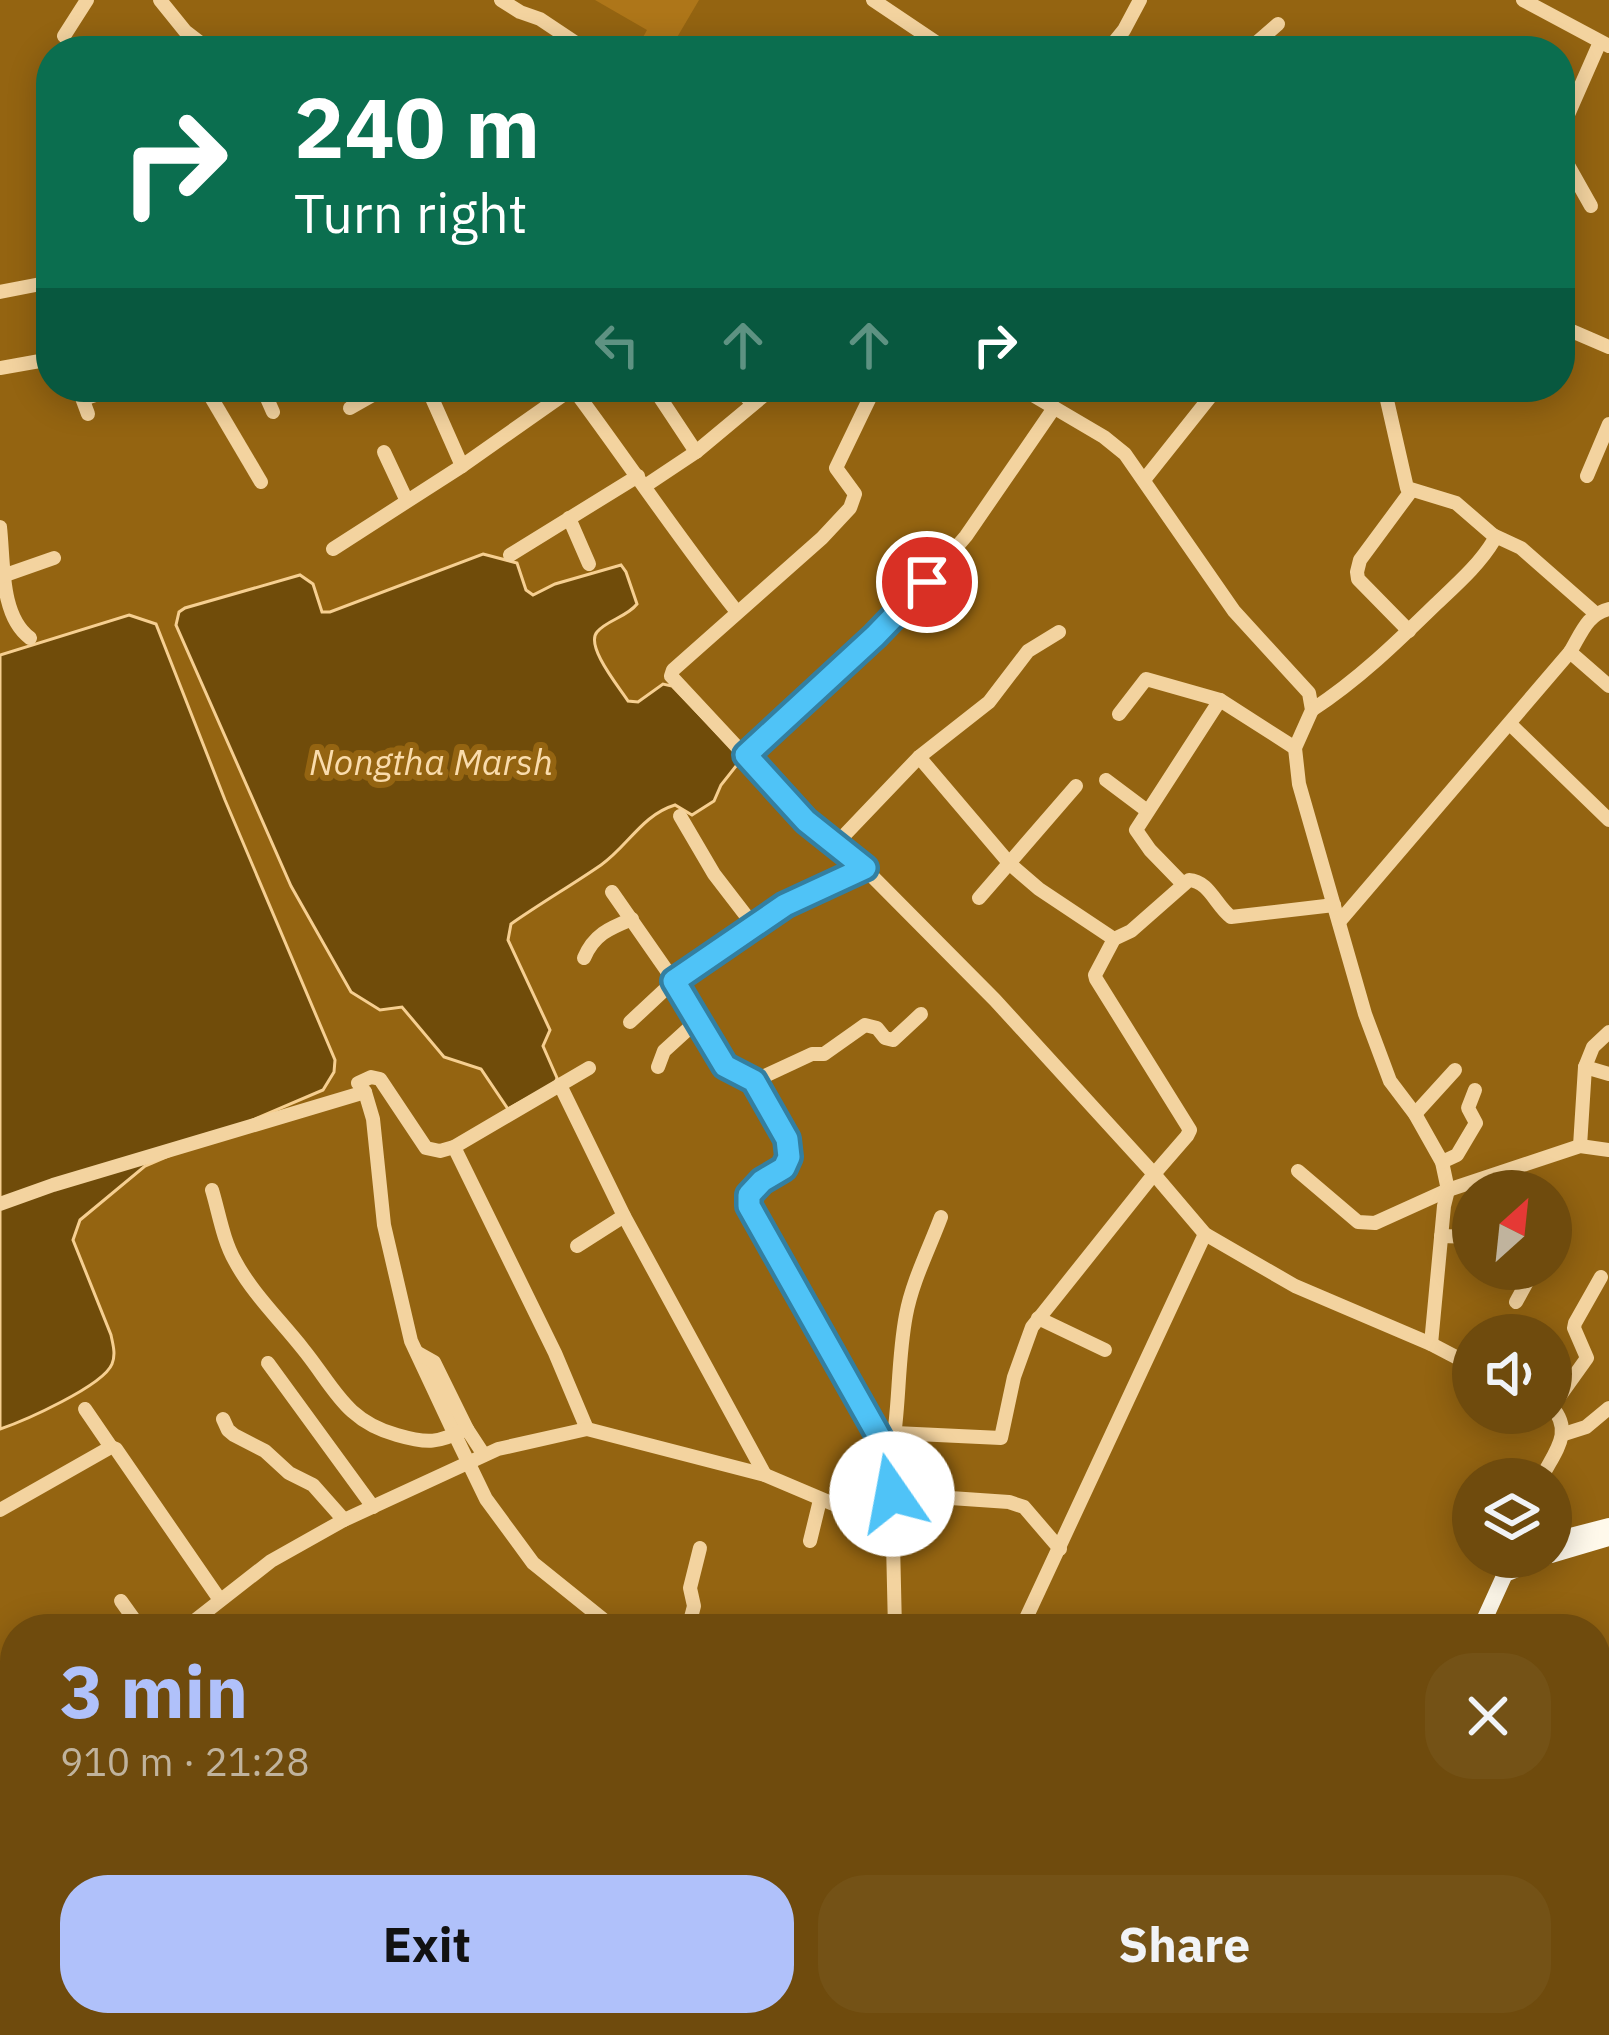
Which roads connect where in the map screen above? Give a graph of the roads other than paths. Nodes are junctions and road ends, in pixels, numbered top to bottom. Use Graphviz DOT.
graph roads {
  1 [pos="88,0"];
  2 [pos="160,0"];
  3 [pos="501,0"];
  4 [pos="873,0"];
  5 [pos="1140,0"];
  6 [pos="1523,0"];
  7 [pos="1278,24"];
  8 [pos="64,36"];
  9 [pos="192,36"];
  10 [pos="566,36"];
  11 [pos="927,36"];
  12 [pos="1119,36"];
  13 [pos="1264,36"];
  14 [pos="1605,44"];
  15 [pos="1575,103"];
  16 [pos="1575,178"];
  17 [pos="1591,206"];
  18 [pos="36,286"];
  19 [pos="0,292"];
  20 [pos="1575,332"];
  21 [pos="1609,347"];
  22 [pos="36,361"];
  23 [pos="0,368"];
  24 [pos="215,402"];
  25 [pos="269,402"];
  26 [pos="361,402"];
  27 [pos="434,402"];
  28 [pos="553,402"];
  29 [pos="583,402"];
  30 [pos="662,402"];
  31 [pos="755,402"];
  32 [pos="868,402"];
  33 [pos="1044,402"];
  34 [pos="1206,402"];
  35 [pos="1387,402"];
  36 [pos="753,404"];
  37 [pos="350,408"];
  38 [pos="1054,408"];
  39 [pos="273,412"];
  40 [pos="1609,424"];
  41 [pos="383,452"];
  42 [pos="696,452"];
  43 [pos="462,466"];
  44 [pos="1587,476"];
  45 [pos="1144,480"];
  46 [pos="641,481"];
  47 [pos="261,482"];
  48 [pos="1411,491"];
  49 [pos="406,500"];
  50 [pos="569,518"];
  51 [pos="0,526"];
  52 [pos="1493,535"];
  53 [pos="333,549"];
  54 [pos="509,556"];
  55 [pos="54,558"];
  56 [pos="589,565"];
  57 [pos="1,577"];
  58 [pos="1602,611"];
  59 [pos="737,613"];
  60 [pos="1408,631"];
  61 [pos="1059,632"];
  62 [pos="30,638"];
  63 [pos="1570,652"];
  64 [pos="1609,686"];
  65 [pos="1220,700"];
  66 [pos="1312,710"];
  67 [pos="1119,715"];
  68 [pos="1510,724"];
  69 [pos="1295,748"];
  70 [pos="746,755"];
  71 [pos="919,757"];
  72 [pos="1106,780"];
  73 [pos="1076,786"];
  74 [pos="1146,810"];
  75 [pos="680,816"];
  76 [pos="1609,820"];
  77 [pos="835,845"];
  78 [pos="1010,864"];
  79 [pos="865,868"];
  80 [pos="1183,884"];
  81 [pos="611,892"];
  82 [pos="979,898"];
  83 [pos="1334,905"];
  84 [pos="632,919"];
  85 [pos="1339,922"];
  86 [pos="754,926"];
  87 [pos="1114,939"];
  88 [pos="584,958"];
  89 [pos="674,981"];
  90 [pos="922,1014"];
  91 [pos="698,1020"];
  92 [pos="630,1022"];
  93 [pos="1609,1032"];
  94 [pos="589,1067"];
  95 [pos="658,1067"];
  96 [pos="1586,1067"];
  97 [pos="1455,1070"];
  98 [pos="1609,1074"];
  99 [pos="754,1081"];
  100 [pos="560,1085"];
  101 [pos="1475,1090"];
  102 [pos="365,1092"];
  103 [pos="1415,1114"];
  104 [pos="1580,1146"];
  105 [pos="454,1147"];
  106 [pos="1609,1150"];
  107 [pos="1442,1162"];
  108 [pos="1298,1172"];
  109 [pos="1154,1174"];
  110 [pos="212,1190"];
  111 [pos="1448,1190"];
  112 [pos="0,1204"];
  113 [pos="624,1216"];
  114 [pos="941,1217"];
  115 [pos="1204,1234"];
  116 [pos="1441,1236"];
  117 [pos="1452,1237"];
  118 [pos="577,1246"];
  119 [pos="1601,1276"];
  120 [pos="1523,1290"];
  121 [pos="1516,1302"];
  122 [pos="1038,1318"];
  123 [pos="1430,1344"];
  124 [pos="1105,1351"];
  125 [pos="1452,1355"];
  126 [pos="268,1364"];
  127 [pos="1572,1379"];
  128 [pos="1609,1408"];
  129 [pos="85,1409"];
  130 [pos="223,1419"];
  131 [pos="587,1429"];
  132 [pos="1572,1431"];
  133 [pos="461,1432"];
  134 [pos="895,1433"];
  135 [pos="1564,1434"];
  136 [pos="111,1447"];
  137 [pos="890,1456"];
  138 [pos="476,1458"];
  139 [pos="1551,1458"];
  140 [pos="765,1475"];
  141 [pos="892,1494"];
  142 [pos="820,1500"];
  143 [pos="373,1507"];
  144 [pos="0,1510"];
  145 [pos="344,1520"];
  146 [pos="891,1521"];
  147 [pos="1609,1526"];
  148 [pos="1572,1536"];
  149 [pos="1609,1538"];
  150 [pos="809,1540"];
  151 [pos="700,1548"];
  152 [pos="1060,1549"];
  153 [pos="1572,1549"];
  154 [pos="1491,1578"];
  155 [pos="1504,1578"];
  156 [pos="220,1600"];
  157 [pos="121,1601"];
  158 [pos="130,1614"];
  159 [pos="203,1614"];
  160 [pos="596,1614"];
  161 [pos="692,1614"];
  162 [pos="894,1614"];
  163 [pos="1028,1614"];
  164 [pos="1474,1614"];
  165 [pos="1487,1614"];
  1 -- 8 [label="street"];
  2 -- 9 [label="street"];
  3 -- 10 [label="street"];
  4 -- 11 [label="street"];
  5 -- 12 [label="street"];
  6 -- 14 [label="street"];
  7 -- 13 [label="street"];
  14 -- 15 [label="street"];
  16 -- 17 [label="street"];
  18 -- 19 [label="street"];
  20 -- 21 [label="street"];
  22 -- 23 [label="street"];
  24 -- 47 [label="street"];
  25 -- 39 [label="street"];
  26 -- 37 [label="street"];
  27 -- 43 [label="street"];
  28 -- 43 [label="street"];
  29 -- 46 [label="street"];
  30 -- 42 [label="street"];
  31 -- 36 [label="street"];
  32 -- 59 [label="street"];
  33 -- 38 [label="street"];
  34 -- 45 [label="street"];
  35 -- 48 [label="street"];
  36 -- 42 [label="street"];
  38 -- 45 [label="street"];
  38 -- 70 [label="street"];
  40 -- 44 [label="street"];
  41 -- 49 [label="street"];
  42 -- 46 [label="street"];
  43 -- 49 [label="street"];
  45 -- 66 [label="street"];
  46 -- 50 [label="street"];
  46 -- 59 [label="street"];
  48 -- 52 [label="street"];
  48 -- 60 [label="street"];
  49 -- 53 [label="street"];
  50 -- 54 [label="street"];
  50 -- 56 [label="street"];
  51 -- 57 [label="street"];
  52 -- 58 [label="street"];
  52 -- 60 [label="street"];
  55 -- 57 [label="street"];
  57 -- 62 [label="street"];
  58 -- 63 [label="street"];
  59 -- 70 [label="street"];
  60 -- 66 [label="street"];
  61 -- 71 [label="street"];
  63 -- 64 [label="street"];
  63 -- 68 [label="street"];
  65 -- 67 [label="street"];
  65 -- 69 [label="street"];
  65 -- 74 [label="street"];
  66 -- 69 [label="street"];
  68 -- 76 [label="street"];
  68 -- 85 [label="street"];
  69 -- 83 [label="street"];
  70 -- 77 [label="street"];
  71 -- 77 [label="street"];
  71 -- 78 [label="street"];
  72 -- 74 [label="street"];
  73 -- 78 [label="street"];
  74 -- 80 [label="street"];
  75 -- 86 [label="street"];
  77 -- 79 [label="street"];
  78 -- 82 [label="street"];
  78 -- 87 [label="street"];
  79 -- 86 [label="street"];
  79 -- 109 [label="street"];
  80 -- 83 [label="street"];
  80 -- 87 [label="street"];
  81 -- 84 [label="street"];
  83 -- 85 [label="street"];
  84 -- 88 [label="street"];
  84 -- 89 [label="street"];
  85 -- 103 [label="street"];
  86 -- 89 [label="street"];
  87 -- 109 [label="street"];
  89 -- 91 [label="street"];
  89 -- 92 [label="street"];
  90 -- 99 [label="street"];
  91 -- 95 [label="street"];
  91 -- 99 [label="street"];
  93 -- 96 [label="street"];
  94 -- 100 [label="street"];
  96 -- 98 [label="street"];
  96 -- 104 [label="street"];
  97 -- 103 [label="street"];
  99 -- 137 [label="street"];
  100 -- 105 [label="street"];
  100 -- 113 [label="street"];
  101 -- 107 [label="street"];
  102 -- 105 [label="street"];
  102 -- 112 [label="street"];
  102 -- 133 [label="street"];
  103 -- 107 [label="street"];
  104 -- 106 [label="street"];
  104 -- 111 [label="street"];
  105 -- 131 [label="street"];
  107 -- 111 [label="street"];
  108 -- 111 [label="street"];
  109 -- 115 [label="street"];
  109 -- 122 [label="street"];
  110 -- 133 [label="street"];
  111 -- 116 [label="street"];
  113 -- 118 [label="street"];
  113 -- 140 [label="street"];
  114 -- 134 [label="street"];
  115 -- 123 [label="street"];
  115 -- 152 [label="street"];
  116 -- 117 [label="street"];
  116 -- 123 [label="street"];
  119 -- 127 [label="street"];
  120 -- 121 [label="street"];
  122 -- 124 [label="street"];
  122 -- 134 [label="street"];
  123 -- 125 [label="street"];
  126 -- 143 [label="street"];
  128 -- 132 [label="street"];
  129 -- 136 [label="street"];
  130 -- 145 [label="street"];
  131 -- 138 [label="street"];
  131 -- 140 [label="street"];
  133 -- 138 [label="street"];
  134 -- 137 [label="street"];
  135 -- 139 [label="street"];
  136 -- 144 [label="street"];
  136 -- 156 [label="street"];
  137 -- 141 [label="street"];
  138 -- 143 [label="street"];
  138 -- 160 [label="street"];
  140 -- 142 [label="street"];
  141 -- 146 [label="street"];
  141 -- 152 [label="street"];
  142 -- 146 [label="street"];
  142 -- 150 [label="street"];
  143 -- 145 [label="street"];
  145 -- 156 [label="street"];
  146 -- 162 [label="street"];
  147 -- 148 [label="main road"];
  149 -- 153 [label="main road"];
  151 -- 161 [label="street"];
  152 -- 163 [label="street"];
  154 -- 164 [label="main road"];
  155 -- 165 [label="main road"];
  156 -- 159 [label="street"];
  157 -- 158 [label="street"];
}
